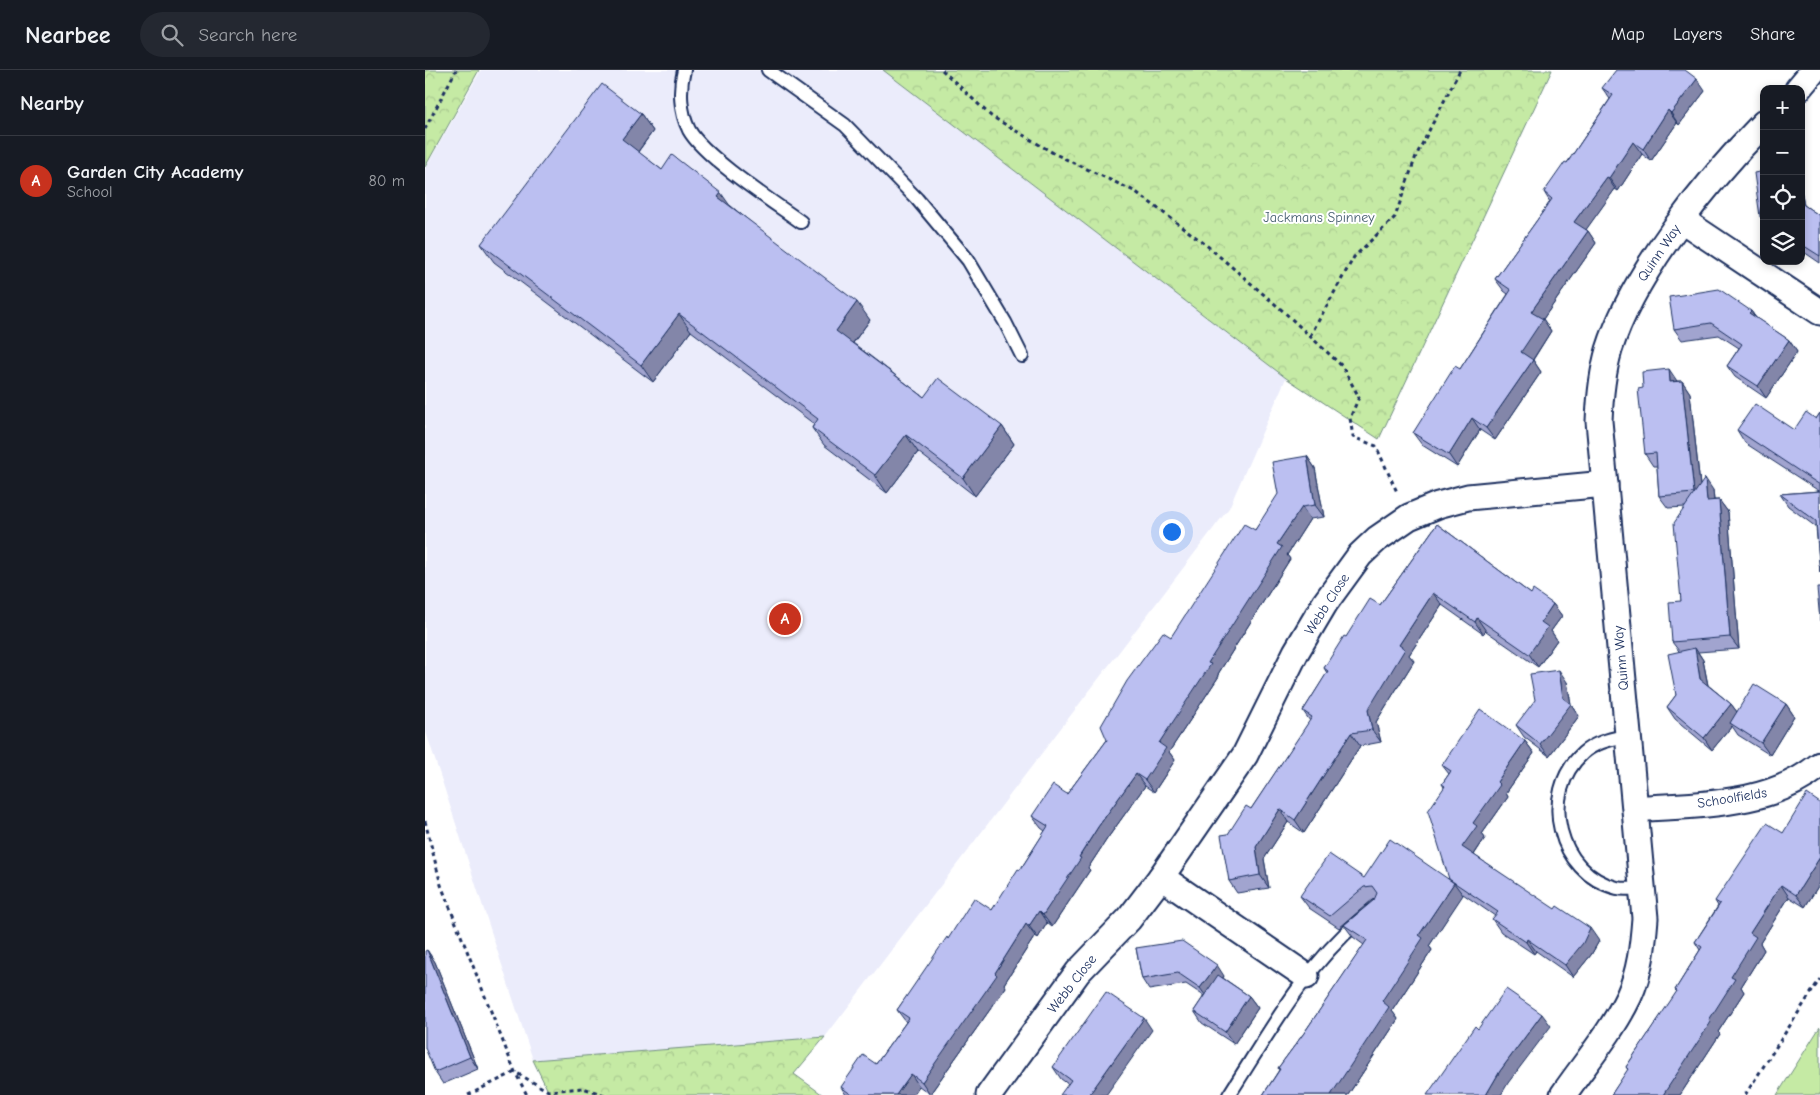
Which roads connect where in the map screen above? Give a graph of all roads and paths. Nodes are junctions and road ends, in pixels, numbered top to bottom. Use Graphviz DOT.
graph roads {
  1 [pos="456,70"];
  2 [pos="684,70"];
  3 [pos="768,70"];
  4 [pos="941,70"];
  5 [pos="1460,70"];
  6 [pos="1814,70"];
  7 [pos="1801,85"];
  8 [pos="1760,127"];
  9 [pos="425,129"];
  10 [pos="1682,220"];
  11 [pos="801,222"];
  12 [pos="1820,312"];
  13 [pos="1310,336"];
  14 [pos="1022,356"];
  15 [pos="1605,484"];
  16 [pos="1409,518"];
  17 [pos="1629,735"];
  18 [pos="1820,765"];
  19 [pos="1636,808"];
  20 [pos="425,821"];
  21 [pos="1161,877"];
  22 [pos="1644,888"];
  23 [pos="1371,912"];
  24 [pos="1306,976"];
  25 [pos="1820,979"];
  26 [pos="515,1072"];
  27 [pos="468,1095"];
  28 [pos="527,1095"];
  29 [pos="605,1095"];
  30 [pos="989,1095"];
  31 [pos="1229,1095"];
  32 [pos="1563,1095"];
  33 [pos="1745,1095"];
  1 -- 9 [label="path"];
  2 -- 11 [label="lane"];
  3 -- 14 [label="lane"];
  4 -- 13 [label="path"];
  5 -- 13 [label="path"];
  6 -- 7 [label="street"];
  8 -- 10 [label="street, Quinn Way"];
  10 -- 12 [label="street, Quinn Way"];
  10 -- 15 [label="street, Quinn Way"];
  13 -- 16 [label="path"];
  15 -- 16 [label="street, Webb Close"];
  15 -- 17 [label="street, Quinn Way"];
  16 -- 21 [label="street, Webb Close"];
  17 -- 19 [label="street, Quinn Way"];
  17 -- 22 [label="lane"];
  18 -- 19 [label="street, Schoolfields"];
  19 -- 22 [label="street, Quinn Way"];
  20 -- 26 [label="path"];
  21 -- 24 [label="street"];
  21 -- 30 [label="street, Webb Close"];
  22 -- 32 [label="street, Quinn Way"];
  23 -- 24 [label="lane"];
  24 -- 31 [label="lane"];
  25 -- 33 [label="path"];
  26 -- 27 [label="path"];
  26 -- 28 [label="path"];
  26 -- 29 [label="path"];
}
